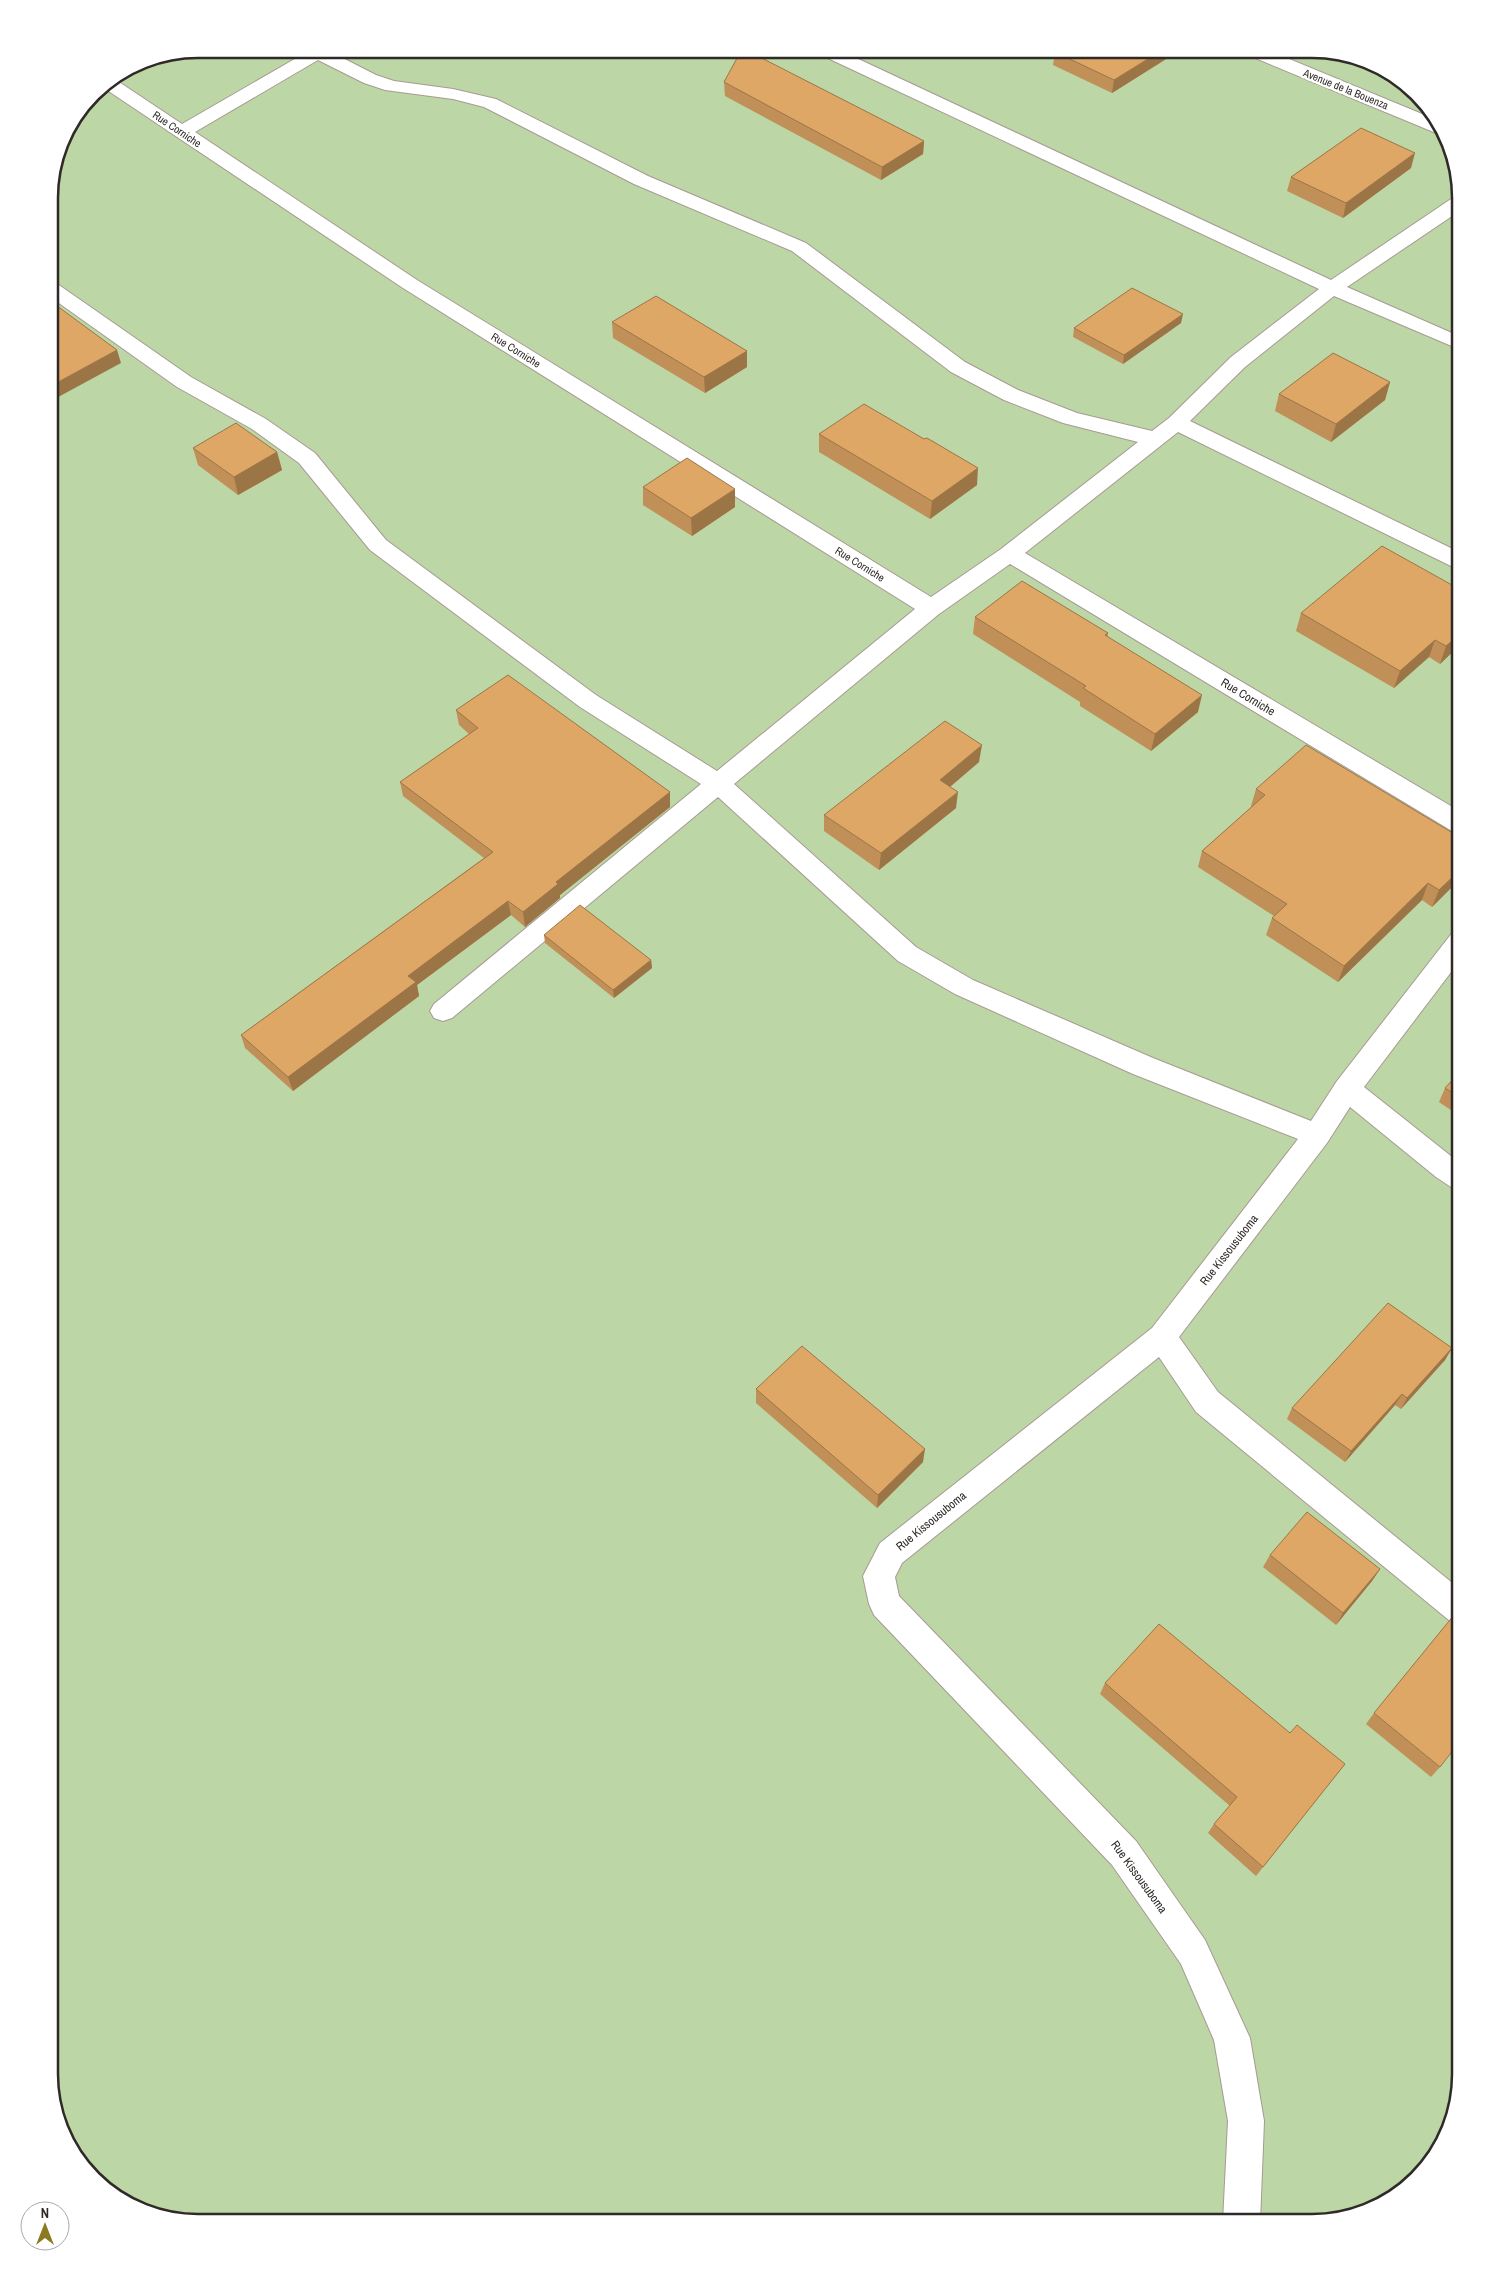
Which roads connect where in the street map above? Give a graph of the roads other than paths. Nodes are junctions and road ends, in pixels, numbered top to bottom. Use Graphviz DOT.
graph roads {
  1 [pos="309,58"];
  2 [pos="333,58"];
  3 [pos="841,58"];
  4 [pos="1271,58"];
  5 [pos="112,86"];
  6 [pos="1432,125"];
  7 [pos="182,132"];
  8 [pos="1452,208"];
  9 [pos="1334,287"];
  10 [pos="58,293"];
  11 [pos="1452,340"];
  12 [pos="1176,423"];
  13 [pos="1155,438"];
  14 [pos="1009,554"];
  15 [pos="1452,558"];
  16 [pos="931,608"];
  17 [pos="718,783"];
  18 [pos="1452,819"];
  19 [pos="1452,952"];
  20 [pos="443,1011"];
  21 [pos="1348,1089"];
  22 [pos="1317,1135"];
  23 [pos="1452,1173"];
  24 [pos="1162,1337"];
  25 [pos="1452,1603"];
  26 [pos="1242,2214"];
  1 -- 7 [label="street"];
  2 -- 13 [label="street"];
  3 -- 9 [label="street"];
  4 -- 6 [label="street, Avenue de la Bouenza"];
  5 -- 7 [label="street, Rue Corniche"];
  7 -- 16 [label="street, Rue Corniche"];
  8 -- 9 [label="street"];
  9 -- 11 [label="street"];
  9 -- 12 [label="street"];
  10 -- 17 [label="street"];
  12 -- 13 [label="street"];
  12 -- 15 [label="street"];
  13 -- 14 [label="street"];
  14 -- 16 [label="street"];
  14 -- 18 [label="street, Rue Corniche"];
  16 -- 17 [label="street"];
  17 -- 20 [label="street"];
  17 -- 22 [label="street"];
  19 -- 21 [label="street, Rue Kissousuboma"];
  21 -- 22 [label="street, Rue Kissousuboma"];
  21 -- 23 [label="street"];
  22 -- 24 [label="street, Rue Kissousuboma"];
  24 -- 25 [label="street"];
  24 -- 26 [label="street, Rue Kissousuboma"];
}
